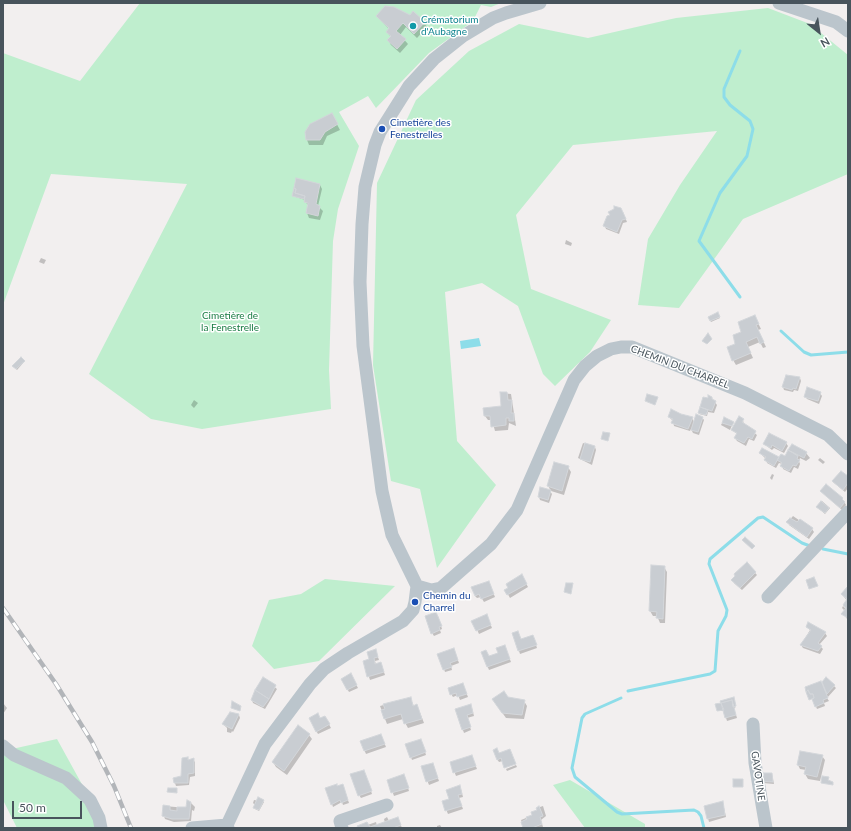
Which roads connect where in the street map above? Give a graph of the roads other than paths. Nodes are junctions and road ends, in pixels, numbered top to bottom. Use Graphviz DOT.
graph roads {
  1 [pos="540,3"];
  2 [pos="779,3"];
  3 [pos="848,31"];
  4 [pos="848,454"];
  5 [pos="848,512"];
  6 [pos="417,586"];
  7 [pos="768,597"];
  8 [pos="753,724"];
  9 [pos="3,746"];
  10 [pos="387,805"];
  11 [pos="228,826"];
  12 [pos="101,828"];
  13 [pos="192,828"];
  14 [pos="342,828"];
  15 [pos="766,828"];
  1 -- 6 [label="street"];
  2 -- 3 [label="street"];
  4 -- 6 [label="street, CHEMIN DU CHARREL"];
  5 -- 7 [label="street"];
  6 -- 11 [label="street"];
  8 -- 15 [label="street, GAVOTINE"];
  9 -- 12 [label="street"];
  10 -- 14 [label="street"];
  11 -- 13 [label="street"];
}
